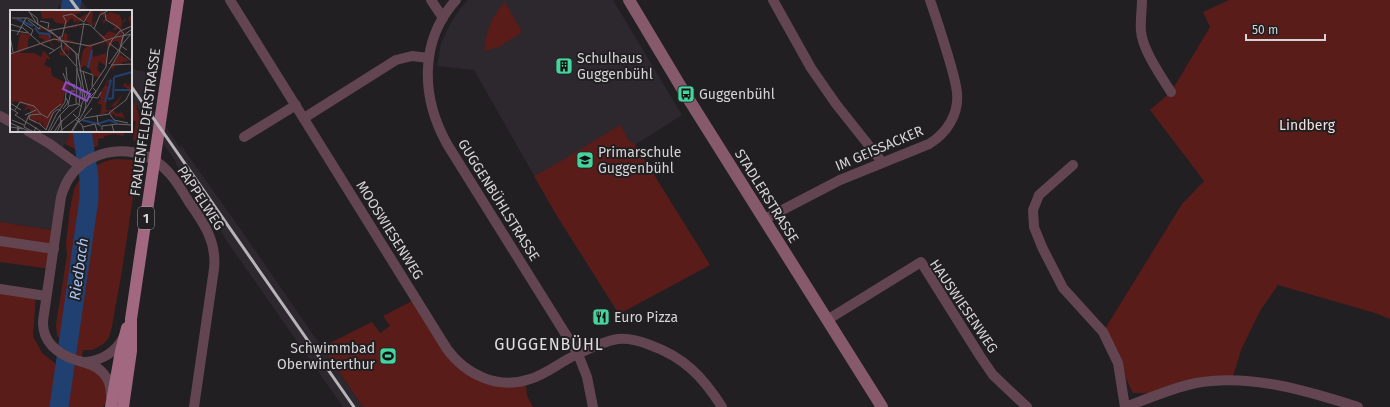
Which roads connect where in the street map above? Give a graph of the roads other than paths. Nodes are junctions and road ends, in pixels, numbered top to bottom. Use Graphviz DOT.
graph roads {
  1 [pos="178,0"];
  2 [pos="230,0"];
  3 [pos="431,0"];
  4 [pos="456,0"];
  5 [pos="629,0"];
  6 [pos="773,0"];
  7 [pos="930,0"];
  8 [pos="1142,0"];
  9 [pos="443,18"];
  10 [pos="429,58"];
  11 [pos="1171,92"];
  12 [pos="296,105"];
  13 [pos="0,116"];
  14 [pos="304,118"];
  15 [pos="10,121"];
  16 [pos="30,132"];
  17 [pos="244,137"];
  18 [pos="882,162"];
  19 [pos="82,164"];
  20 [pos="1073,165"];
  21 [pos="764,219"];
  22 [pos="0,241"];
  23 [pos="54,250"];
  24 [pos="0,290"];
  25 [pos="46,296"];
  26 [pos="130,319"];
  27 [pos="827,320"];
  28 [pos="124,335"];
  29 [pos="578,354"];
  30 [pos="86,362"];
  31 [pos="111,404"];
  32 [pos="124,407"];
  33 [pos="194,407"];
  34 [pos="594,407"];
  35 [pos="722,407"];
  36 [pos="882,407"];
  37 [pos="1027,407"];
  38 [pos="1126,407"];
  39 [pos="1358,407"];
  1 -- 26 [label="main road, FRAUENFELDERSTRASSE / 1"];
  2 -- 12 [label="street, MOOSWIESENWEG"];
  3 -- 9 [label="street"];
  4 -- 9 [label="street, GUGGENBÜHLSTRASSE"];
  5 -- 21 [label="main road, STADLERSTRASSE"];
  6 -- 18 [label="street"];
  7 -- 18 [label="street, IM GEISSACKER"];
  8 -- 11 [label="street"];
  9 -- 10 [label="street, GUGGENBÜHLSTRASSE"];
  10 -- 14 [label="street"];
  10 -- 29 [label="street, GUGGENBÜHLSTRASSE"];
  12 -- 14 [label="street, MOOSWIESENWEG"];
  12 -- 17 [label="street"];
  13 -- 15 [label="street"];
  14 -- 29 [label="street, MOOSWIESENWEG"];
  16 -- 19 [label="street"];
  18 -- 21 [label="street, IM GEISSACKER"];
  19 -- 23 [label="street, PAPPELWEG"];
  19 -- 33 [label="street, PAPPELWEG"];
  20 -- 38 [label="street"];
  21 -- 27 [label="main road, STADLERSTRASSE"];
  22 -- 23 [label="street"];
  23 -- 25 [label="street, PAPPELWEG"];
  24 -- 25 [label="street"];
  25 -- 30 [label="street, PAPPELWEG"];
  26 -- 28 [label="main road, FRAUENFELDERSTRASSE / 1"];
  26 -- 32 [label="main road, FRAUENFELDERSTRASSE / 1"];
  27 -- 36 [label="main road, STADLERSTRASSE"];
  27 -- 37 [label="street, HAUSWIESENWEG"];
  28 -- 30 [label="street"];
  28 -- 31 [label="main road, FRAUENFELDERSTRASSE / 1"];
  29 -- 34 [label="street, GUGGENBÜHLSTRASSE"];
  29 -- 35 [label="street, MOOSWIESENWEG"];
  30 -- 31 [label="street"];
  38 -- 39 [label="street"];
}
